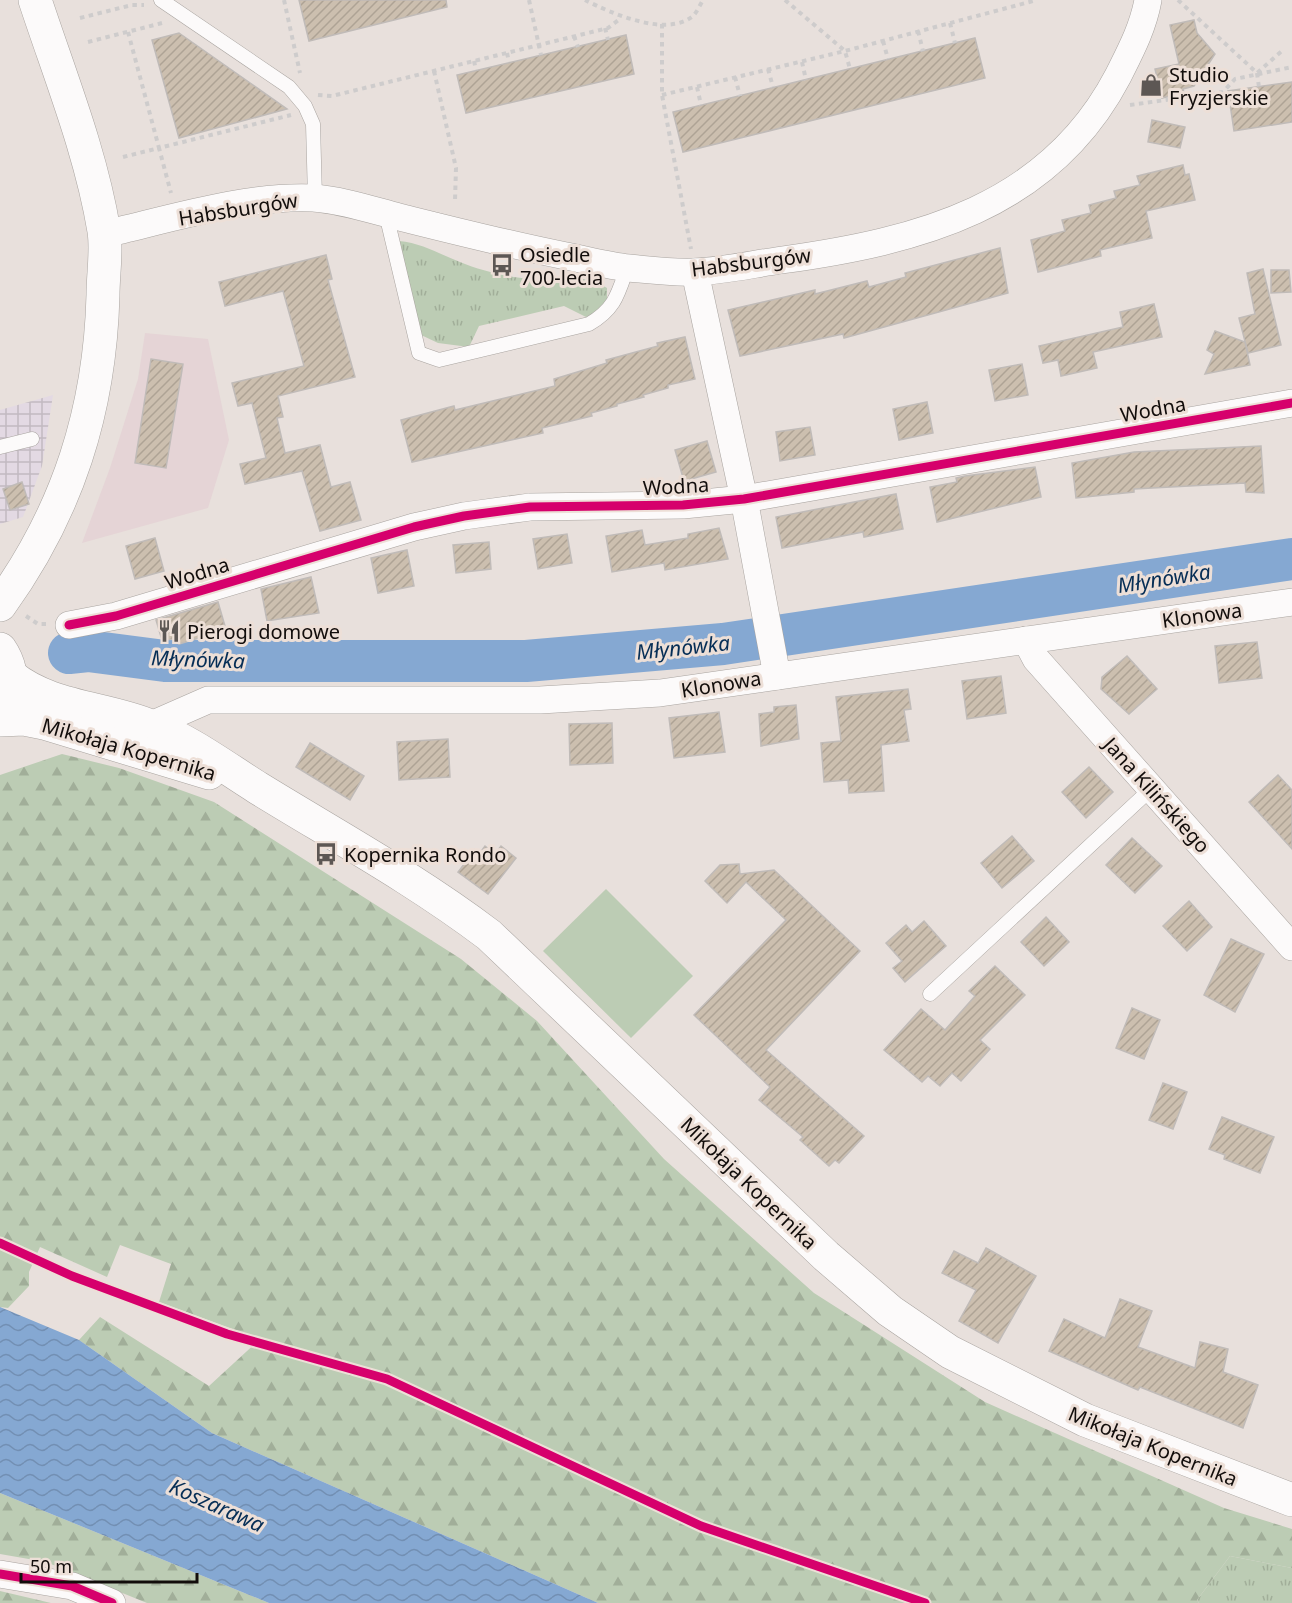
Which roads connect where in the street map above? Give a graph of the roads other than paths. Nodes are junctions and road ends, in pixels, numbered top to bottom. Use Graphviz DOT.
graph roads {
  1 [pos="35,0"];
  2 [pos="1148,0"];
  3 [pos="155,3"];
  4 [pos="315,198"];
  5 [pos="386,214"];
  6 [pos="105,234"];
  7 [pos="627,268"];
  8 [pos="695,272"];
  9 [pos="1292,403"];
  10 [pos="32,439"];
  11 [pos="0,447"];
  12 [pos="744,499"];
  13 [pos="1292,602"];
  14 [pos="0,605"];
  15 [pos="69,625"];
  16 [pos="1026,640"];
  17 [pos="5,662"];
  18 [pos="777,676"];
  19 [pos="0,718"];
  20 [pos="151,725"];
  21 [pos="256,787"];
  22 [pos="1151,789"];
  23 [pos="1292,947"];
  24 [pos="930,993"];
  25 [pos="1292,1500"];
  26 [pos="0,1574"];
  27 [pos="112,1603"];
  1 -- 6 [label="main road"];
  2 -- 8 [label="street, Habsburgów"];
  3 -- 4 [label="lane"];
  4 -- 5 [label="street, Habsburgów"];
  4 -- 6 [label="street, Habsburgów"];
  5 -- 7 [label="street, Habsburgów"];
  5 -- 7 [label="lane"];
  6 -- 14 [label="main road"];
  7 -- 8 [label="street, Habsburgów"];
  8 -- 12 [label="street"];
  9 -- 12 [label="street, Wodna"];
  10 -- 11 [label="lane"];
  12 -- 15 [label="street, Wodna"];
  12 -- 18 [label="street"];
  13 -- 16 [label="street, Klonowa"];
  16 -- 18 [label="street, Klonowa"];
  16 -- 22 [label="street, Jana Kilińskiego"];
  17 -- 19 [label="main road"];
  17 -- 20 [label="main road, Mikołaja Kopernika"];
  18 -- 20 [label="street, Klonowa"];
  19 -- 21 [label="main road, Mikołaja Kopernika"];
  20 -- 21 [label="main road, Mikołaja Kopernika"];
  21 -- 25 [label="main road, Mikołaja Kopernika"];
  22 -- 23 [label="street, Jana Kilińskiego"];
  22 -- 24 [label="lane"];
  26 -- 27 [label="street"];
}
